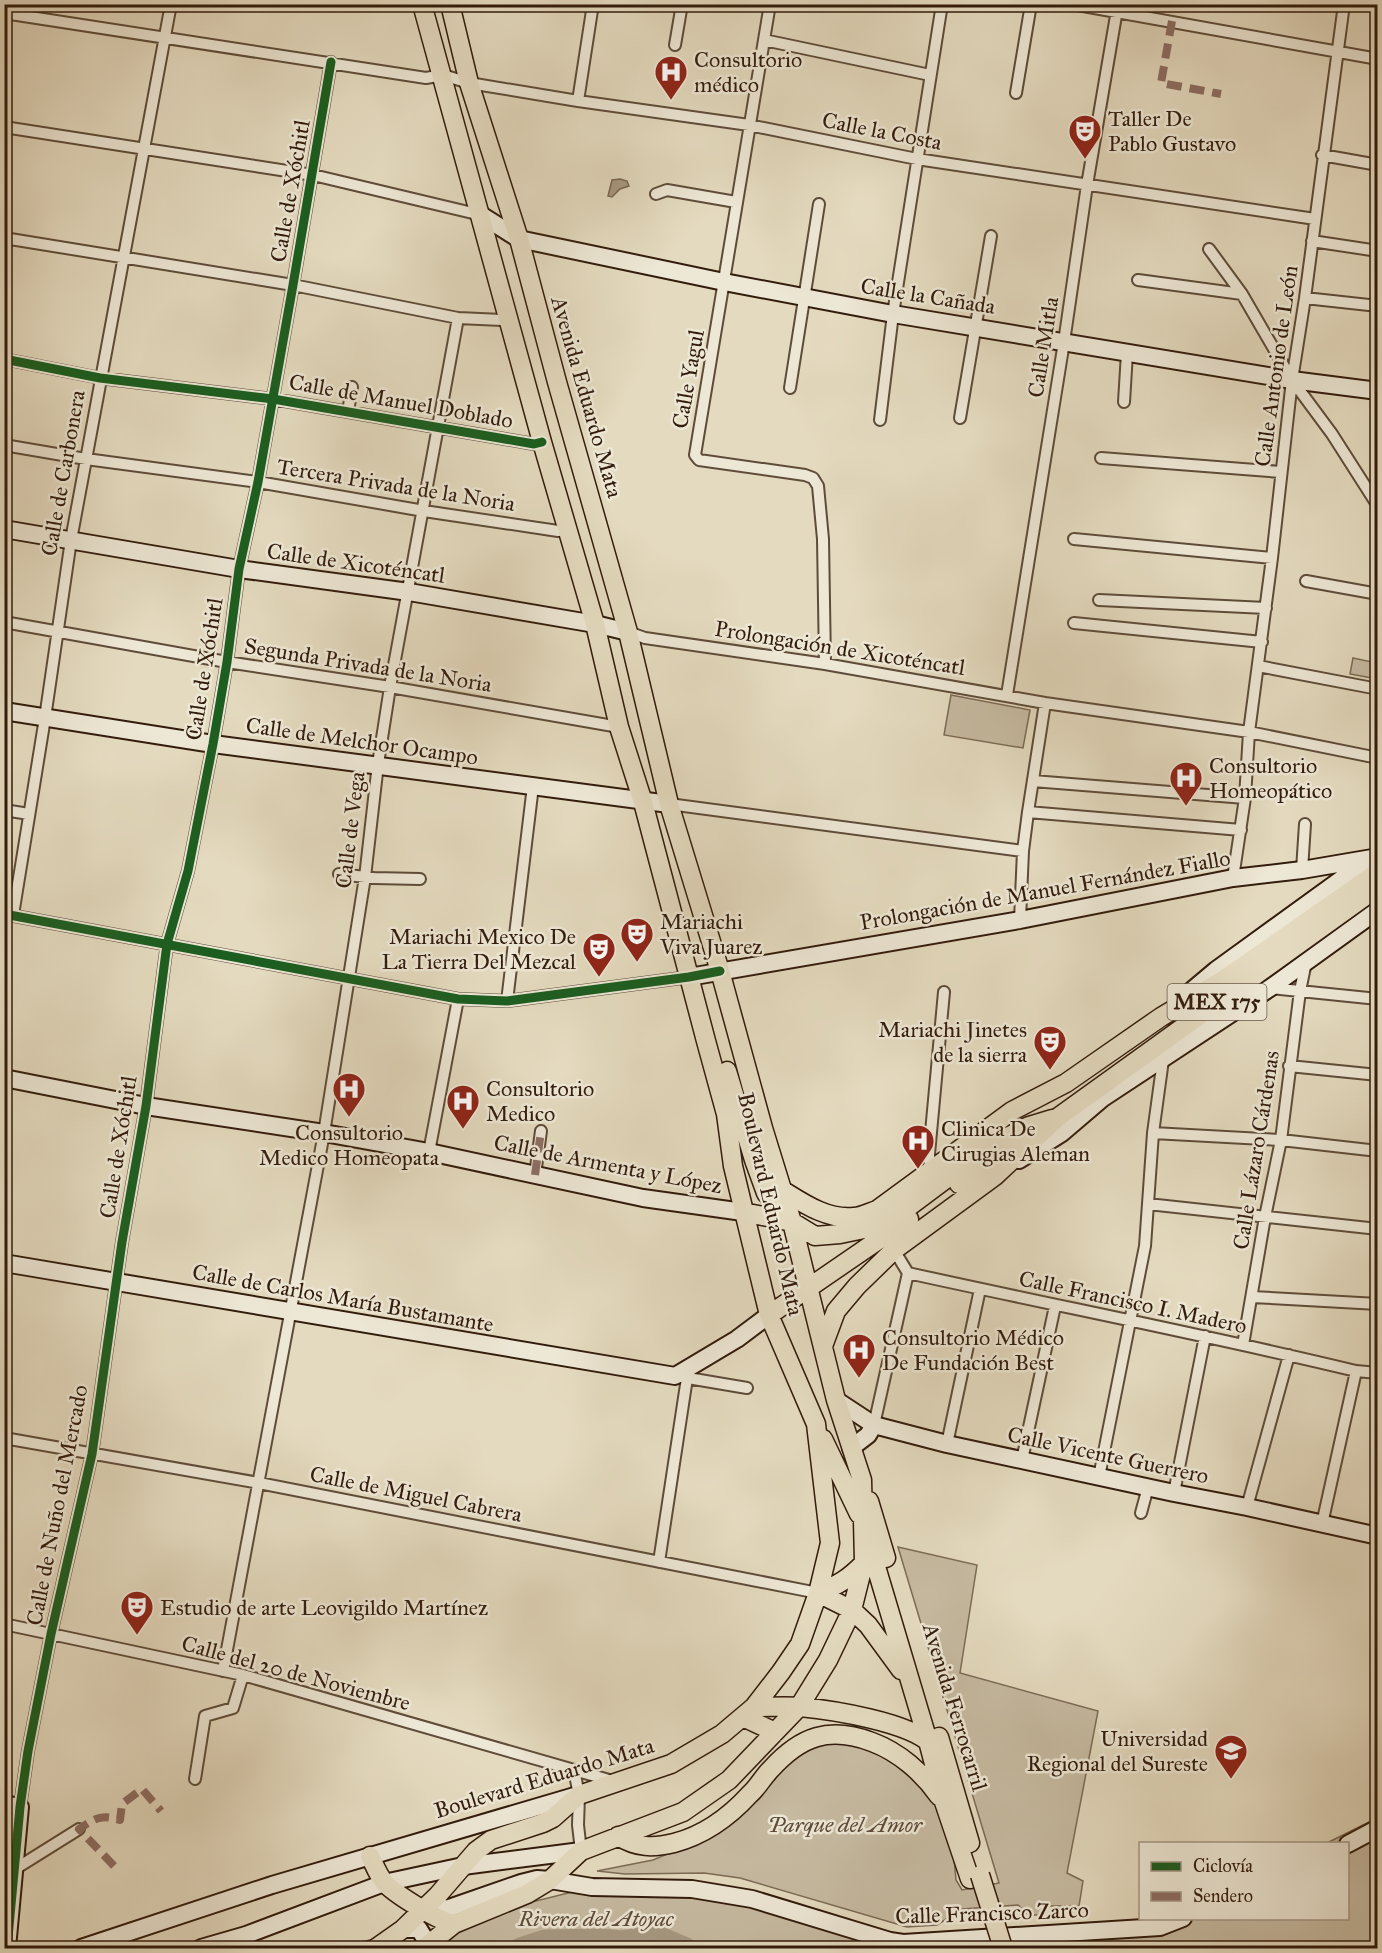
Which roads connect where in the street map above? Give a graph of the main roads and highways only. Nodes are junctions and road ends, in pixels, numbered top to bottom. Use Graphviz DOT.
graph roads {
  1 [pos="422,4"];
  2 [pos="450,4"];
  3 [pos="669,804"];
  4 [pos="1376,860"];
  5 [pos="1377,887"];
  6 [pos="699,1013"];
  7 [pos="1066,1083"];
  8 [pos="1103,1098"];
  9 [pos="1057,1118"];
  10 [pos="1029,1126"];
  11 [pos="782,1190"];
  12 [pos="743,1212"];
  13 [pos="792,1222"];
  14 [pos="809,1287"];
  15 [pos="769,1315"];
  16 [pos="823,1346"];
  17 [pos="816,1424"];
  18 [pos="862,1480"];
  19 [pos="863,1521"];
  20 [pos="864,1562"];
  21 [pos="818,1593"];
  22 [pos="852,1610"];
  23 [pos="912,1688"];
  24 [pos="799,1707"];
  25 [pos="748,1712"];
  26 [pos="776,1732"];
  27 [pos="928,1741"];
  28 [pos="946,1759"];
  29 [pos="944,1802"];
  30 [pos="618,1836"];
  31 [pos="370,1856"];
  32 [pos="975,1877"];
  33 [pos="423,1910"];
  34 [pos="454,1924"];
  35 [pos="378,1946"];
  36 [pos="424,1948"];
  37 [pos="993,1948"];
  38 [pos="1003,1948"];
  1 -- 6 [label="main road, Boulevard Eduardo Mata"];
  2 -- 3 [label="main road, Avenida Eduardo Mata"];
  3 -- 11 [label="main road, Boulevard Eduardo Mata"];
  4 -- 7 [label="main road, MEX 175"];
  5 -- 9 [label="main road, MEX 175"];
  6 -- 12 [label="main road, Boulevard Eduardo Mata"];
  6 -- 13 [label="main road"];
  7 -- 10 [label="main road, MEX 175"];
  7 -- 11 [label="main road"];
  8 -- 9 [label="main road"];
  9 -- 10 [label="main road, MEX 175"];
  9 -- 16 [label="main road"];
  10 -- 13 [label="main road, MEX 175"];
  10 -- 14 [label="main road, MEX 175"];
  11 -- 13 [label="main road, Boulevard Eduardo Mata"];
  12 -- 13 [label="main road, MEX 175"];
  12 -- 15 [label="main road, Boulevard Eduardo Mata"];
  13 -- 14 [label="main road, Boulevard Eduardo Mata"];
  14 -- 15 [label="main road, MEX 175"];
  14 -- 16 [label="main road, Boulevard Eduardo Mata"];
  15 -- 17 [label="main road, Boulevard Eduardo Mata"];
  16 -- 18 [label="main road, Boulevard Eduardo Mata"];
  17 -- 19 [label="main road, Avenida Ferrocarril"];
  17 -- 21 [label="main road, Boulevard Eduardo Mata"];
  18 -- 19 [label="main road, Boulevard Eduardo Mata"];
  18 -- 28 [label="main road, Avenida Ferrocarril"];
  19 -- 20 [label="main road, Boulevard Eduardo Mata"];
  19 -- 23 [label="main road, Avenida Ferrocarril"];
  20 -- 21 [label="main road"];
  20 -- 22 [label="main road, Boulevard Eduardo Mata"];
  21 -- 22 [label="main road"];
  21 -- 25 [label="main road, Boulevard Eduardo Mata"];
  22 -- 23 [label="main road"];
  22 -- 24 [label="main road, Boulevard Eduardo Mata"];
  23 -- 27 [label="main road, Avenida Ferrocarril"];
  24 -- 25 [label="main road"];
  24 -- 26 [label="main road, Boulevard Eduardo Mata"];
  24 -- 27 [label="main road"];
  25 -- 26 [label="main road"];
  25 -- 33 [label="main road, Boulevard Eduardo Mata"];
  26 -- 30 [label="main road, Boulevard Eduardo Mata"];
  27 -- 28 [label="main road"];
  27 -- 29 [label="main road, Avenida Ferrocarril"];
  28 -- 32 [label="main road, Avenida Ferrocarril"];
  29 -- 30 [label="main road"];
  29 -- 32 [label="main road, Avenida Ferrocarril"];
  30 -- 34 [label="main road, Boulevard Eduardo Mata"];
  31 -- 33 [label="main road"];
  32 -- 37 [label="main road"];
  32 -- 38 [label="main road, Avenida Ferrocarril, bridge"];
  33 -- 34 [label="main road"];
  33 -- 35 [label="main road"];
  34 -- 36 [label="main road"];
}
